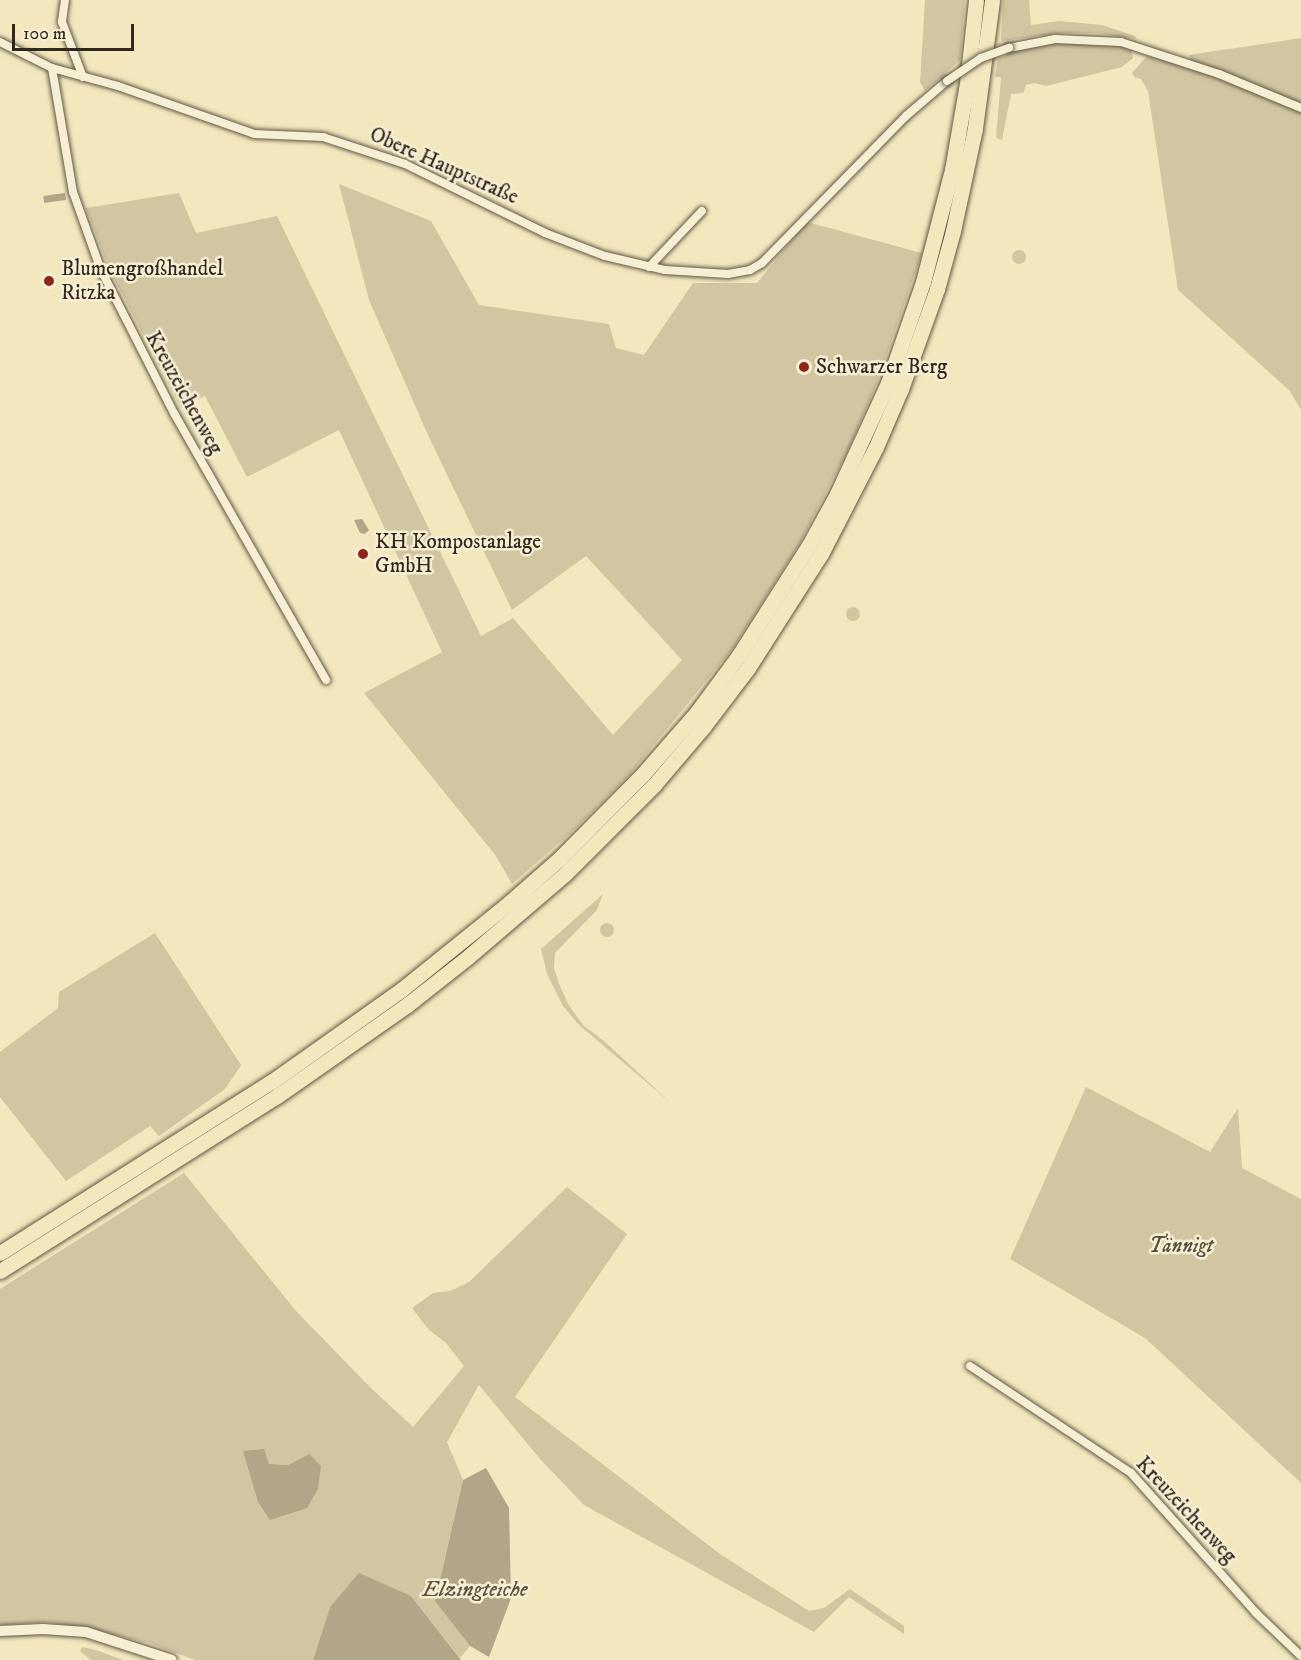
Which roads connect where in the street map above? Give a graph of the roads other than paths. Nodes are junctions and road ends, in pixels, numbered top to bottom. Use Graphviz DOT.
graph roads {
  1 [pos="65,0"];
  2 [pos="976,0"];
  3 [pos="992,0"];
  4 [pos="0,42"];
  5 [pos="51,68"];
  6 [pos="83,77"];
  7 [pos="1301,108"];
  8 [pos="702,211"];
  9 [pos="649,267"];
  10 [pos="326,680"];
  11 [pos="0,1253"];
  12 [pos="0,1270"];
  13 [pos="970,1366"];
  14 [pos="0,1631"];
  15 [pos="1301,1656"];
  16 [pos="172,1660"];
  1 -- 6 [label="street"];
  2 -- 11 [label="highway"];
  3 -- 12 [label="highway"];
  4 -- 5 [label="street, Obere Hauptstraße"];
  5 -- 6 [label="street, Obere Hauptstraße"];
  5 -- 10 [label="street, Kreuzeichenweg"];
  6 -- 9 [label="street, Obere Hauptstraße"];
  7 -- 9 [label="street, Obere Hauptstraße, bridge"];
  8 -- 9 [label="street"];
  13 -- 15 [label="street, Kreuzeichenweg"];
  14 -- 16 [label="main road"];
}
